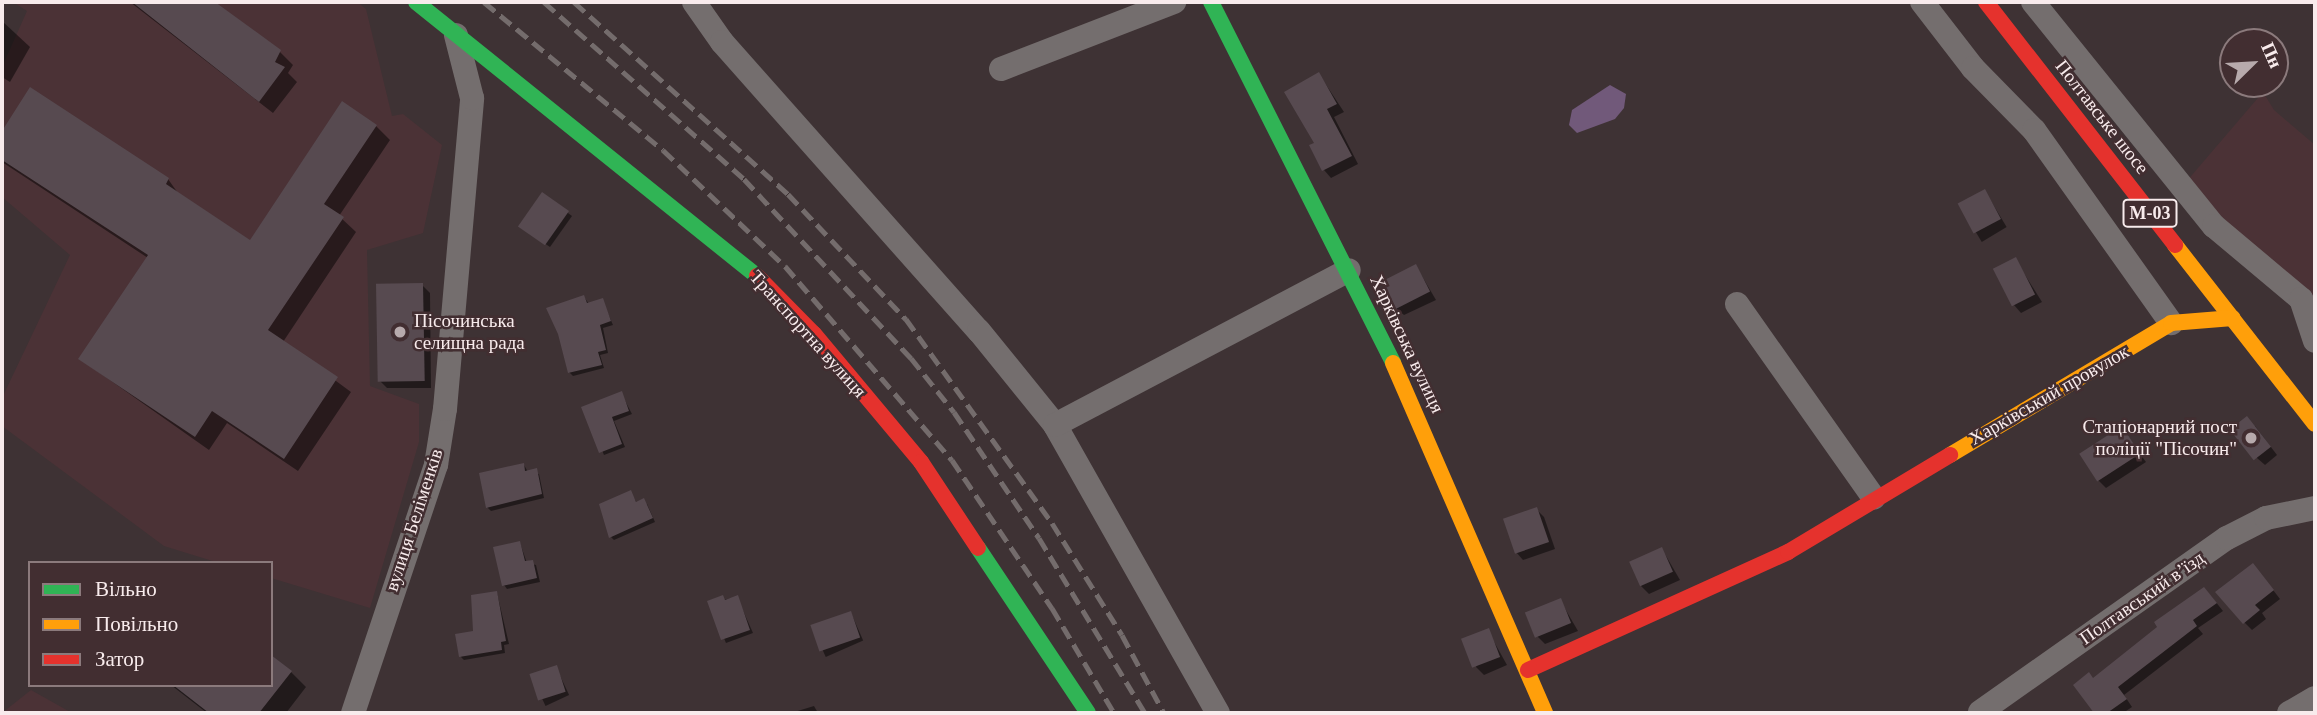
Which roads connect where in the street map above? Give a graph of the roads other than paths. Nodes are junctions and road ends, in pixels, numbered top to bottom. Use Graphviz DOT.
graph roads {
  1 [pos="416,2"];
  2 [pos="694,2"];
  3 [pos="1174,2"];
  4 [pos="1211,2"];
  5 [pos="1922,2"];
  6 [pos="1986,2"];
  7 [pos="2033,2"];
  8 [pos="455,31"];
  9 [pos="1001,69"];
  10 [pos="1349,270"];
  11 [pos="1737,304"];
  12 [pos="2233,318"];
  13 [pos="2171,323"];
  14 [pos="2315,341"];
  15 [pos="2315,424"];
  16 [pos="1055,425"];
  17 [pos="1874,498"];
  18 [pos="2315,508"];
  19 [pos="1528,670"];
  20 [pos="2315,698"];
  21 [pos="1980,712"];
  22 [pos="353,713"];
  23 [pos="1088,713"];
  24 [pos="1218,713"];
  25 [pos="1545,713"];
  26 [pos="2289,713"];
  1 -- 8 [label="main road, Транспортна вулиця"];
  2 -- 16 [label="street"];
  3 -- 9 [label="street"];
  4 -- 10 [label="main road, Харківська вулиця"];
  5 -- 13 [label="street"];
  6 -- 12 [label="main road, Полтавське шосе / М-03"];
  7 -- 14 [label="street"];
  8 -- 22 [label="street, вулиця Беліменків"];
  8 -- 23 [label="main road, Транспортна вулиця"];
  10 -- 16 [label="street"];
  10 -- 19 [label="main road, Харківська вулиця"];
  11 -- 17 [label="street"];
  12 -- 13 [label="main road, Харківський провулок"];
  12 -- 15 [label="main road, Полтавське шосе / М-03"];
  13 -- 17 [label="main road, Харківський провулок"];
  16 -- 24 [label="street"];
  17 -- 19 [label="main road, Харківський провулок"];
  18 -- 21 [label="street, Полтавський в’їзд"];
  19 -- 25 [label="main road, Харківська вулиця"];
  20 -- 26 [label="street"];
}
